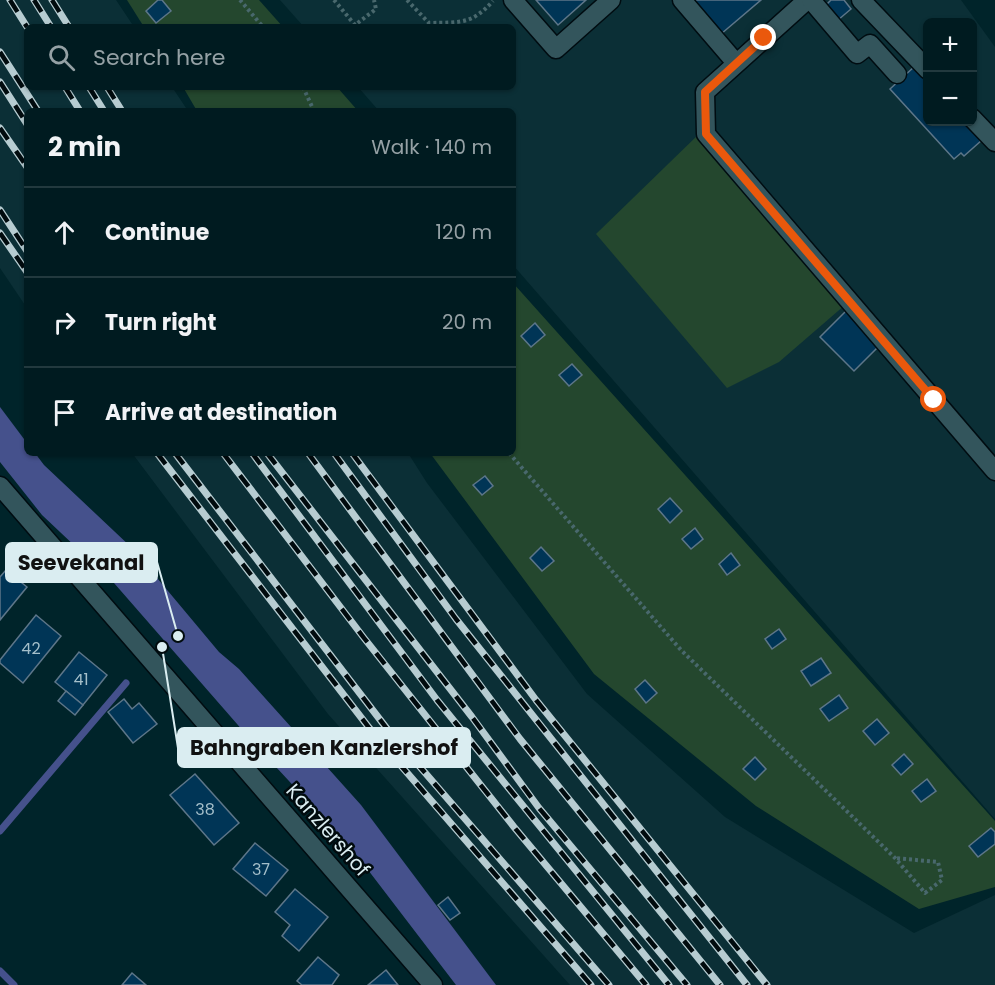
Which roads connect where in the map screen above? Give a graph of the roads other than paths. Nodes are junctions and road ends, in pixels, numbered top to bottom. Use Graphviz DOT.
graph roads {
  1 [pos="513,0"];
  2 [pos="611,0"];
  3 [pos="682,0"];
  4 [pos="809,0"];
  5 [pos="861,0"];
  6 [pos="736,63"];
  7 [pos="923,66"];
  8 [pos="897,74"];
  9 [pos="977,123"];
  10 [pos="995,142"];
  11 [pos="995,471"];
  12 [pos="0,486"];
  13 [pos="433,985"];
  1 -- 2 [label="street"];
  3 -- 6 [label="street"];
  4 -- 6 [label="street"];
  4 -- 8 [label="street"];
  5 -- 7 [label="street"];
  6 -- 11 [label="street"];
  9 -- 10 [label="street"];
  12 -- 13 [label="street, Kanzlershof"];
}
